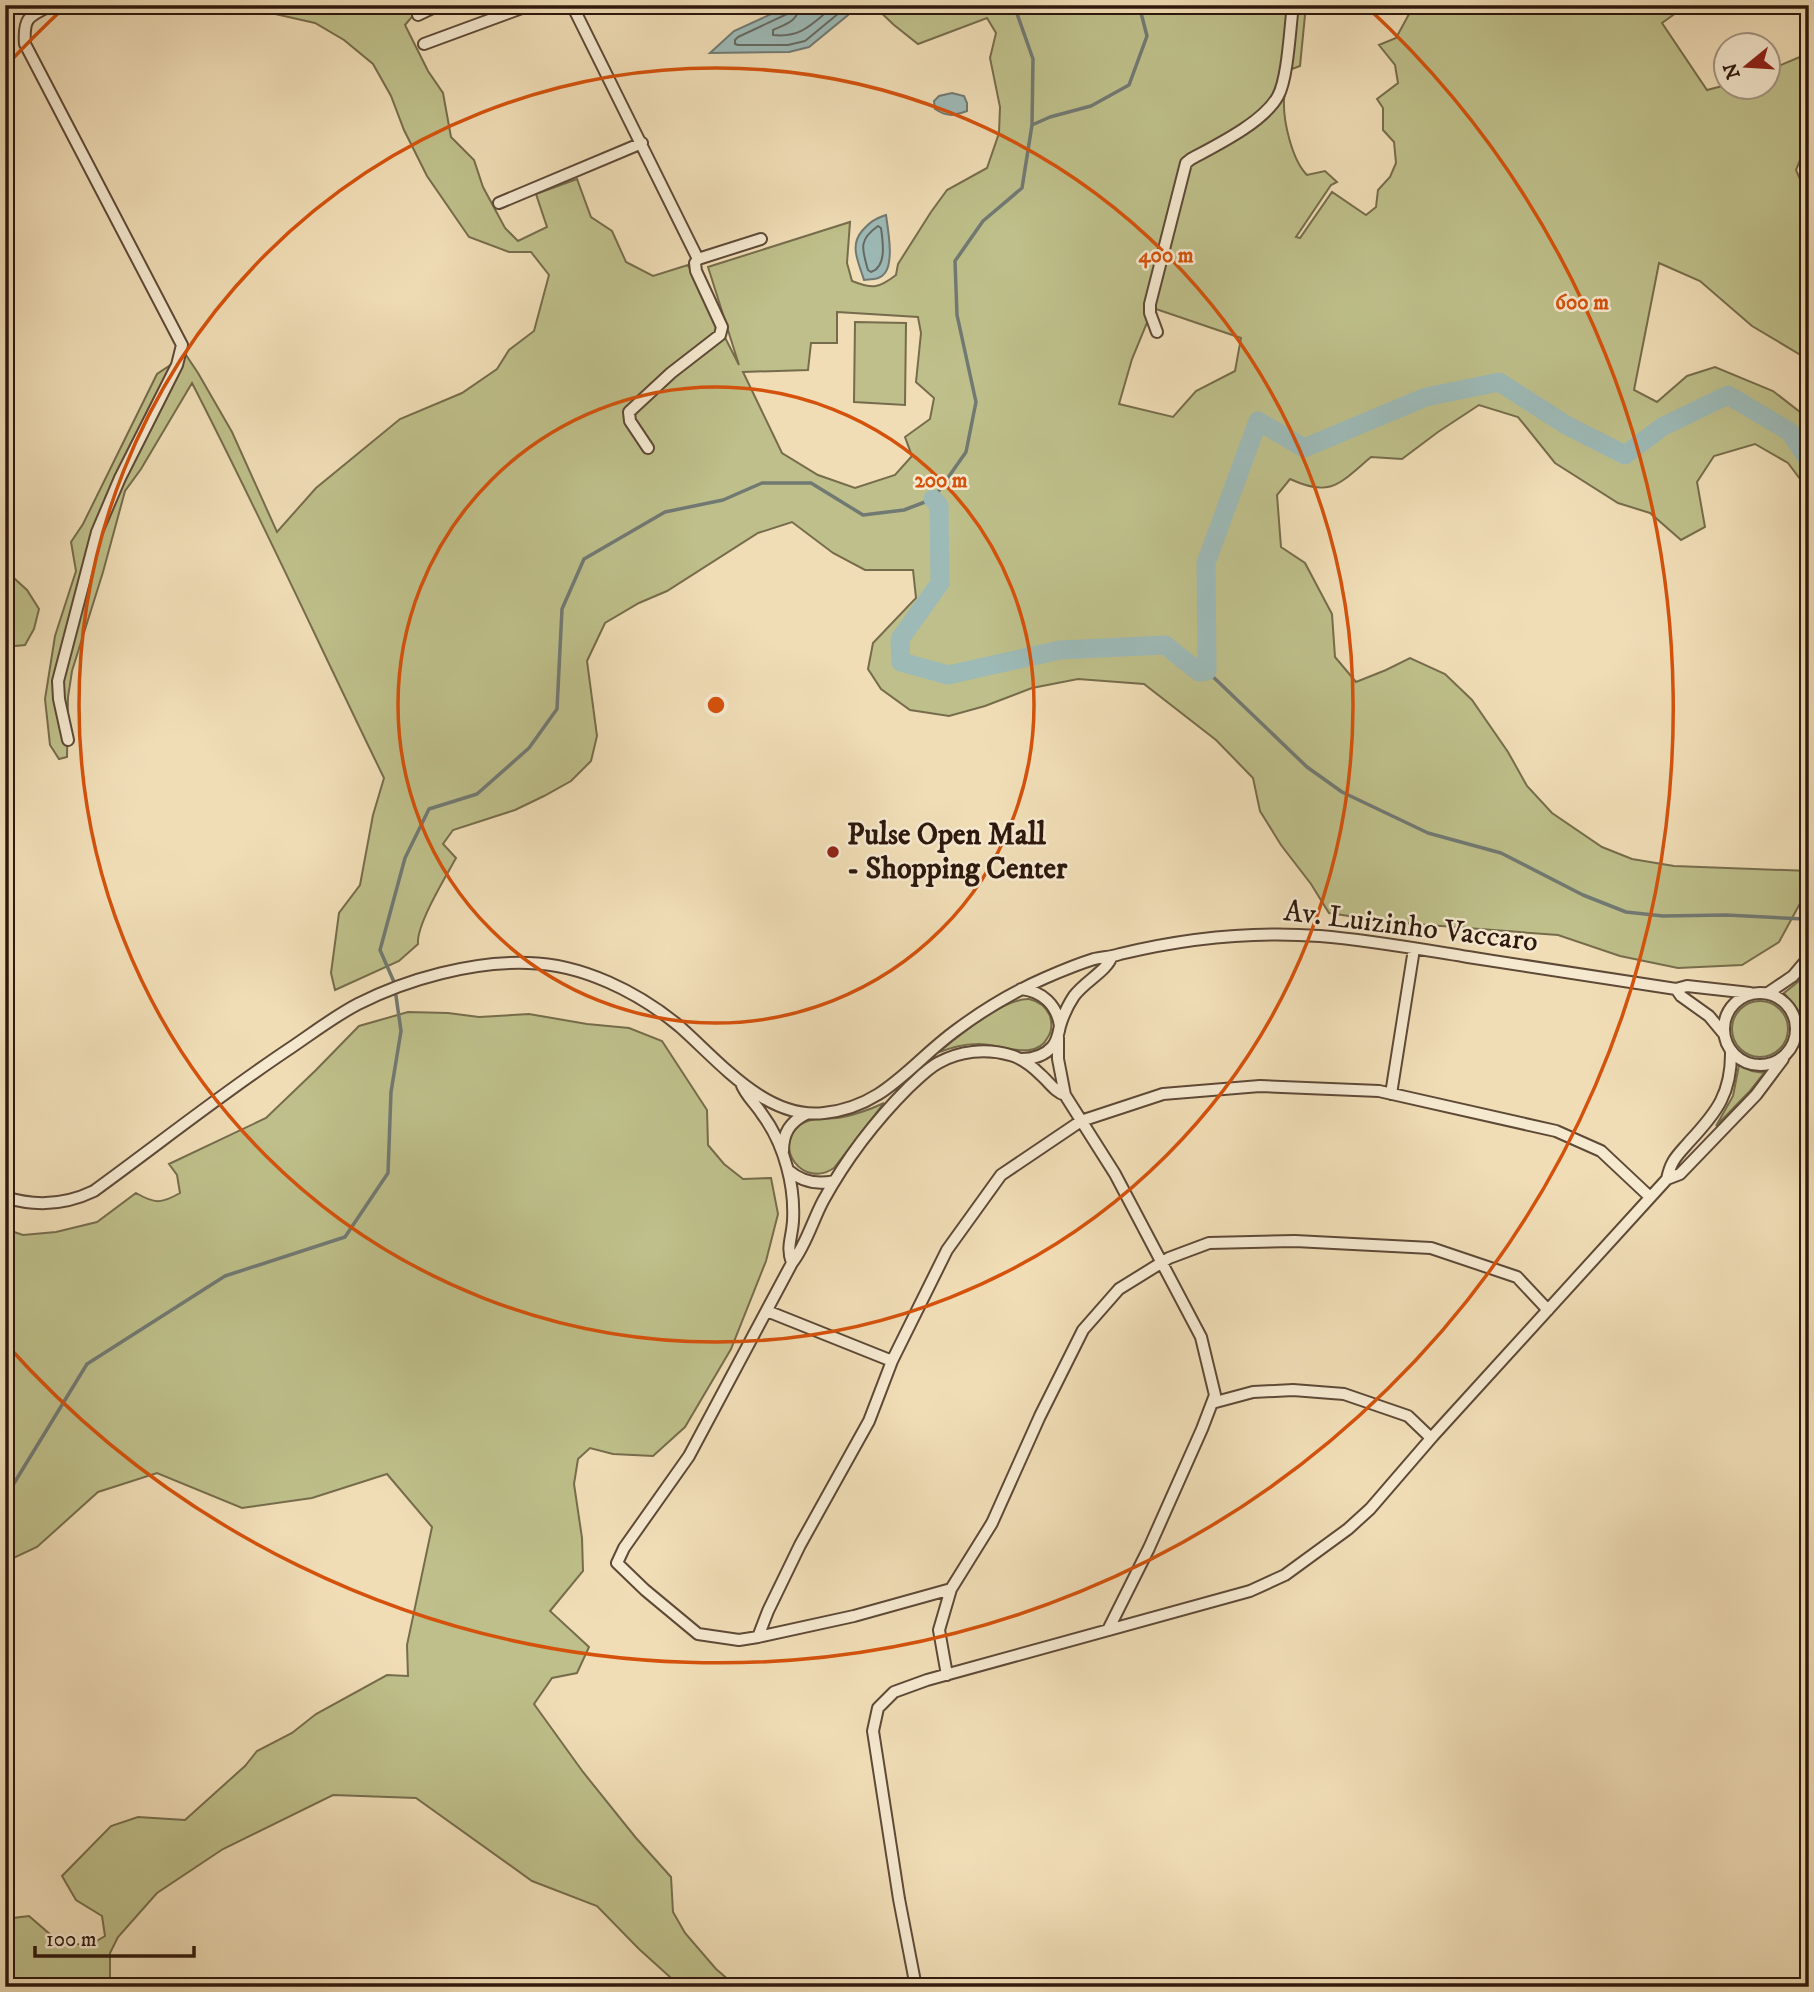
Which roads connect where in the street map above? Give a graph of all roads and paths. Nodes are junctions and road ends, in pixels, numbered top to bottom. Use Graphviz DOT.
graph roads {
  1 [pos="52,5"];
  2 [pos="439,5"];
  3 [pos="530,5"];
  4 [pos="572,5"];
  5 [pos="1293,5"];
  6 [pos="418,15"];
  7 [pos="424,44"];
  8 [pos="642,143"];
  9 [pos="499,202"];
  10 [pos="761,239"];
  11 [pos="698,259"];
  12 [pos="1157,332"];
  13 [pos="648,448"];
  14 [pos="68,740"];
  15 [pos="1414,949"];
  16 [pos="1112,957"];
  17 [pos="1809,957"];
  18 [pos="1021,989"];
  19 [pos="1676,989"];
  20 [pos="1751,993"];
  21 [pos="1768,993"];
  22 [pos="1809,1013"];
  23 [pos="1059,1032"];
  24 [pos="1796,1032"];
  25 [pos="1724,1034"];
  26 [pos="1731,1050"];
  27 [pos="1785,1056"];
  28 [pos="1021,1059"];
  29 [pos="741,1083"];
  30 [pos="1391,1094"];
  31 [pos="1065,1095"];
  32 [pos="806,1114"];
  33 [pos="1081,1121"];
  34 [pos="783,1154"];
  35 [pos="788,1170"];
  36 [pos="1667,1179"];
  37 [pos="834,1181"];
  38 [pos="5,1197"];
  39 [pos="1650,1197"];
  40 [pos="792,1263"];
  41 [pos="1162,1263"];
  42 [pos="1548,1310"];
  43 [pos="767,1311"];
  44 [pos="892,1361"];
  45 [pos="1212,1403"];
  46 [pos="1431,1438"];
  47 [pos="951,1589"];
  48 [pos="1108,1630"];
  49 [pos="758,1637"];
  50 [pos="947,1675"];
  51 [pos="916,1987"];
  1 -- 14 [label="street"];
  2 -- 6 [label="street"];
  3 -- 7 [label="street"];
  4 -- 8 [label="street"];
  5 -- 12 [label="street"];
  8 -- 9 [label="street"];
  8 -- 11 [label="street"];
  10 -- 11 [label="street"];
  11 -- 13 [label="street"];
  15 -- 16 [label="street, Av. Luizinho Vaccaro"];
  15 -- 19 [label="street, Av. Luizinho Vaccaro"];
  15 -- 30 [label="street"];
  16 -- 18 [label="street, Av. Luizinho Vaccaro"];
  16 -- 23 [label="street"];
  17 -- 21 [label="street"];
  18 -- 23 [label="street"];
  18 -- 32 [label="street, Av. Luizinho Vaccaro"];
  19 -- 20 [label="street, Av. Luizinho Vaccaro"];
  19 -- 25 [label="street"];
  20 -- 21 [label="street"];
  20 -- 25 [label="street"];
  21 -- 24 [label="street"];
  22 -- 24 [label="street"];
  23 -- 28 [label="street"];
  23 -- 31 [label="street"];
  24 -- 27 [label="street"];
  25 -- 26 [label="street"];
  26 -- 27 [label="street"];
  26 -- 36 [label="street"];
  27 -- 36 [label="street"];
  28 -- 31 [label="street"];
  28 -- 37 [label="street"];
  29 -- 32 [label="street"];
  29 -- 34 [label="street"];
  29 -- 38 [label="street"];
  30 -- 33 [label="street"];
  30 -- 39 [label="street"];
  31 -- 33 [label="street"];
  32 -- 34 [label="street"];
  33 -- 41 [label="street"];
  33 -- 44 [label="street"];
  34 -- 35 [label="street"];
  35 -- 37 [label="street"];
  35 -- 40 [label="street"];
  36 -- 39 [label="street"];
  37 -- 40 [label="street"];
  39 -- 42 [label="street"];
  40 -- 43 [label="street"];
  41 -- 42 [label="street"];
  41 -- 45 [label="street"];
  41 -- 47 [label="street"];
  42 -- 46 [label="street"];
  43 -- 44 [label="street"];
  43 -- 49 [label="street"];
  44 -- 49 [label="street"];
  45 -- 46 [label="street"];
  45 -- 48 [label="street"];
  46 -- 48 [label="street"];
  47 -- 49 [label="street"];
  47 -- 50 [label="street"];
  48 -- 50 [label="street"];
  50 -- 51 [label="street"];
}
